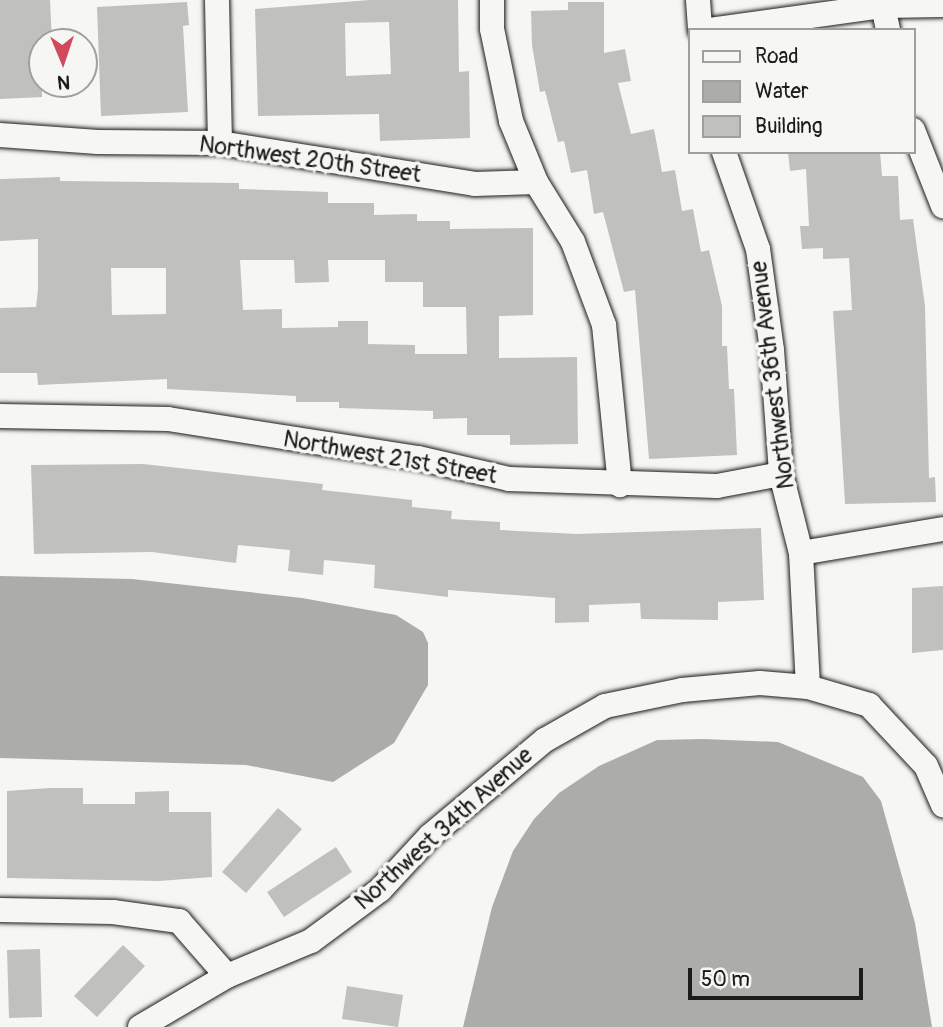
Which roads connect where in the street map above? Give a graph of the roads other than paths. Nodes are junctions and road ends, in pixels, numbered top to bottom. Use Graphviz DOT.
graph roads {
  1 [pos="217,0"];
  2 [pos="492,0"];
  3 [pos="698,0"];
  4 [pos="943,5"];
  5 [pos="886,18"];
  6 [pos="700,28"];
  7 [pos="739,28"];
  8 [pos="0,135"];
  9 [pos="915,135"];
  10 [pos="220,144"];
  11 [pos="725,154"];
  12 [pos="536,182"];
  13 [pos="943,206"];
  14 [pos="0,416"];
  15 [pos="781,474"];
  16 [pos="620,485"];
  17 [pos="943,529"];
  18 [pos="801,553"];
  19 [pos="808,687"];
  20 [pos="943,805"];
  21 [pos="0,910"];
  22 [pos="227,976"];
  23 [pos="140,1027"];
  1 -- 10 [label="street"];
  2 -- 12 [label="street"];
  3 -- 6 [label="street"];
  4 -- 5 [label="street"];
  5 -- 7 [label="street"];
  8 -- 10 [label="street, Northwest 20th Street"];
  9 -- 13 [label="street"];
  10 -- 12 [label="street, Northwest 20th Street"];
  11 -- 15 [label="street, Northwest 36th Avenue"];
  12 -- 16 [label="street"];
  14 -- 16 [label="street, Northwest 21st Street"];
  15 -- 16 [label="street, Northwest 21st Street"];
  15 -- 18 [label="street, Northwest 36th Avenue"];
  17 -- 18 [label="street"];
  18 -- 19 [label="street, Northwest 36th Avenue"];
  19 -- 20 [label="street, Northwest 34th Avenue"];
  19 -- 22 [label="street, Northwest 34th Avenue"];
  21 -- 22 [label="street"];
  22 -- 23 [label="street, Northwest 34th Avenue"];
}
